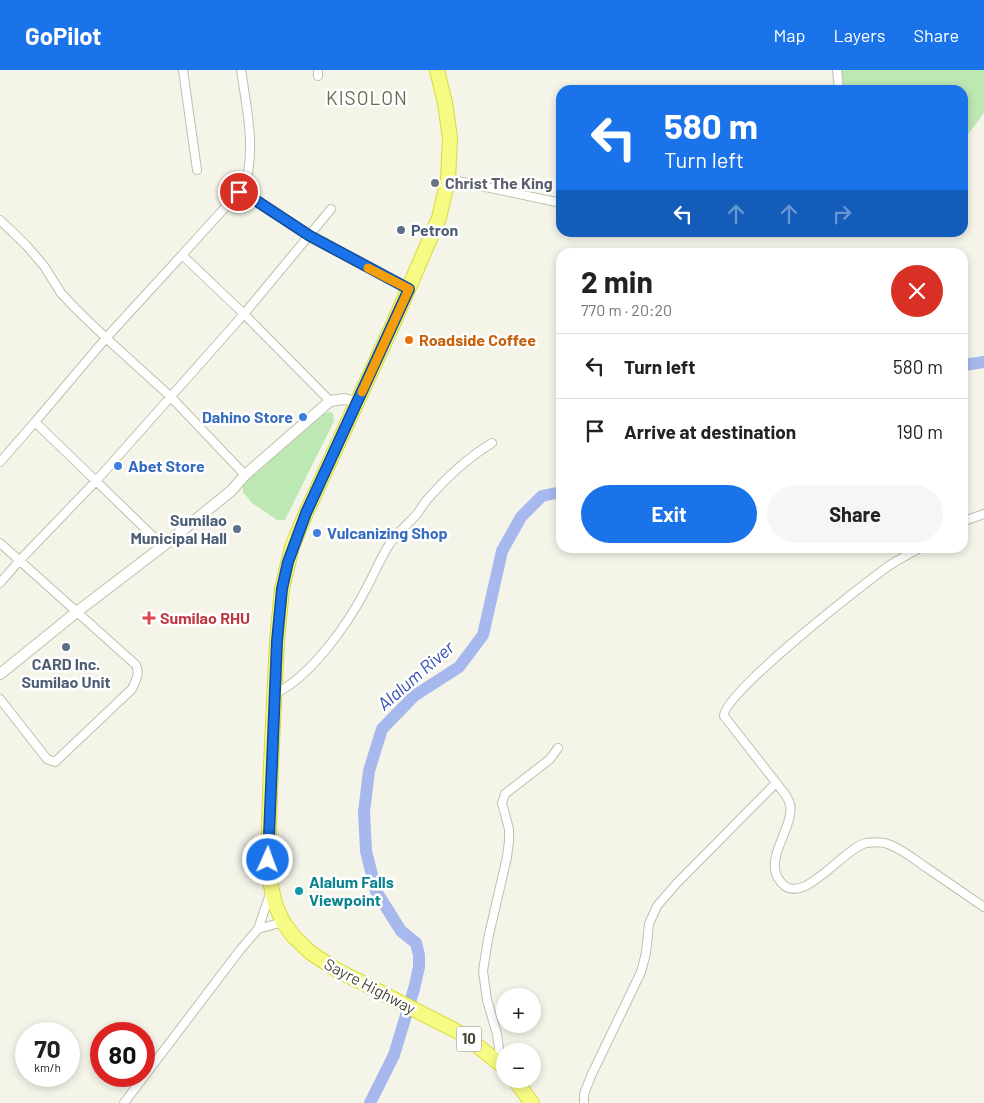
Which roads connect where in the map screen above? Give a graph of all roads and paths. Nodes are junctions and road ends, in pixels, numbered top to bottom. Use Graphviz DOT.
graph roads {
  1 [pos="183,70"];
  2 [pos="241,70"];
  3 [pos="437,70"];
  4 [pos="836,70"];
  5 [pos="838,85"];
  6 [pos="197,170"];
  7 [pos="448,179"];
  8 [pos="243,192"];
  9 [pos="556,201"];
  10 [pos="331,209"];
  11 [pos="0,220"];
  12 [pos="310,236"];
  13 [pos="182,255"];
  14 [pos="409,289"];
  15 [pos="244,314"];
  16 [pos="106,338"];
  17 [pos="171,397"];
  18 [pos="330,401"];
  19 [pos="357,402"];
  20 [pos="35,422"];
  21 [pos="492,444"];
  22 [pos="0,462"];
  23 [pos="245,475"];
  24 [pos="96,480"];
  25 [pos="984,514"];
  26 [pos="968,520"];
  27 [pos="0,543"];
  28 [pos="163,546"];
  29 [pos="912,553"];
  30 [pos="20,560"];
  31 [pos="0,583"];
  32 [pos="78,611"];
  33 [pos="0,674"];
  34 [pos="274,694"];
  35 [pos="0,699"];
  36 [pos="558,748"];
  37 [pos="776,783"];
  38 [pos="272,890"];
  39 [pos="984,907"];
  40 [pos="283,922"];
  41 [pos="258,929"];
  42 [pos="499,1043"];
  43 [pos="496,1061"];
  44 [pos="521,1088"];
  45 [pos="124,1103"];
  46 [pos="532,1103"];
  47 [pos="584,1103"];
  1 -- 6 [label="street"];
  2 -- 8 [label="street"];
  3 -- 7 [label="highway, Sayre Highway / 10"];
  4 -- 5 [label="street"];
  7 -- 9 [label="street"];
  7 -- 14 [label="highway, Sayre Highway / 10"];
  8 -- 12 [label="street"];
  8 -- 13 [label="street"];
  10 -- 12 [label="street"];
  11 -- 16 [label="street"];
  12 -- 14 [label="street"];
  12 -- 15 [label="street"];
  13 -- 15 [label="street"];
  13 -- 16 [label="street"];
  14 -- 19 [label="highway, Sayre Highway / 10"];
  15 -- 17 [label="street"];
  15 -- 18 [label="street"];
  16 -- 17 [label="street"];
  16 -- 20 [label="street"];
  17 -- 23 [label="street"];
  17 -- 24 [label="street"];
  18 -- 19 [label="street"];
  18 -- 23 [label="street"];
  19 -- 34 [label="highway, Sayre Highway / 10"];
  20 -- 22 [label="street"];
  20 -- 24 [label="street"];
  21 -- 34 [label="street"];
  23 -- 28 [label="street"];
  24 -- 28 [label="street"];
  24 -- 30 [label="street"];
  25 -- 26 [label="street"];
  27 -- 30 [label="street"];
  28 -- 32 [label="street"];
  29 -- 37 [label="street"];
  30 -- 31 [label="street"];
  30 -- 32 [label="street"];
  32 -- 33 [label="street"];
  32 -- 35 [label="street"];
  34 -- 38 [label="highway, Sayre Highway / 10"];
  36 -- 42 [label="street"];
  37 -- 39 [label="street"];
  37 -- 47 [label="street"];
  38 -- 40 [label="highway, Sayre Highway / 10"];
  38 -- 41 [label="street"];
  40 -- 41 [label="street"];
  40 -- 43 [label="highway, Sayre Highway / 10"];
  41 -- 45 [label="street"];
  44 -- 46 [label="highway"];
}
